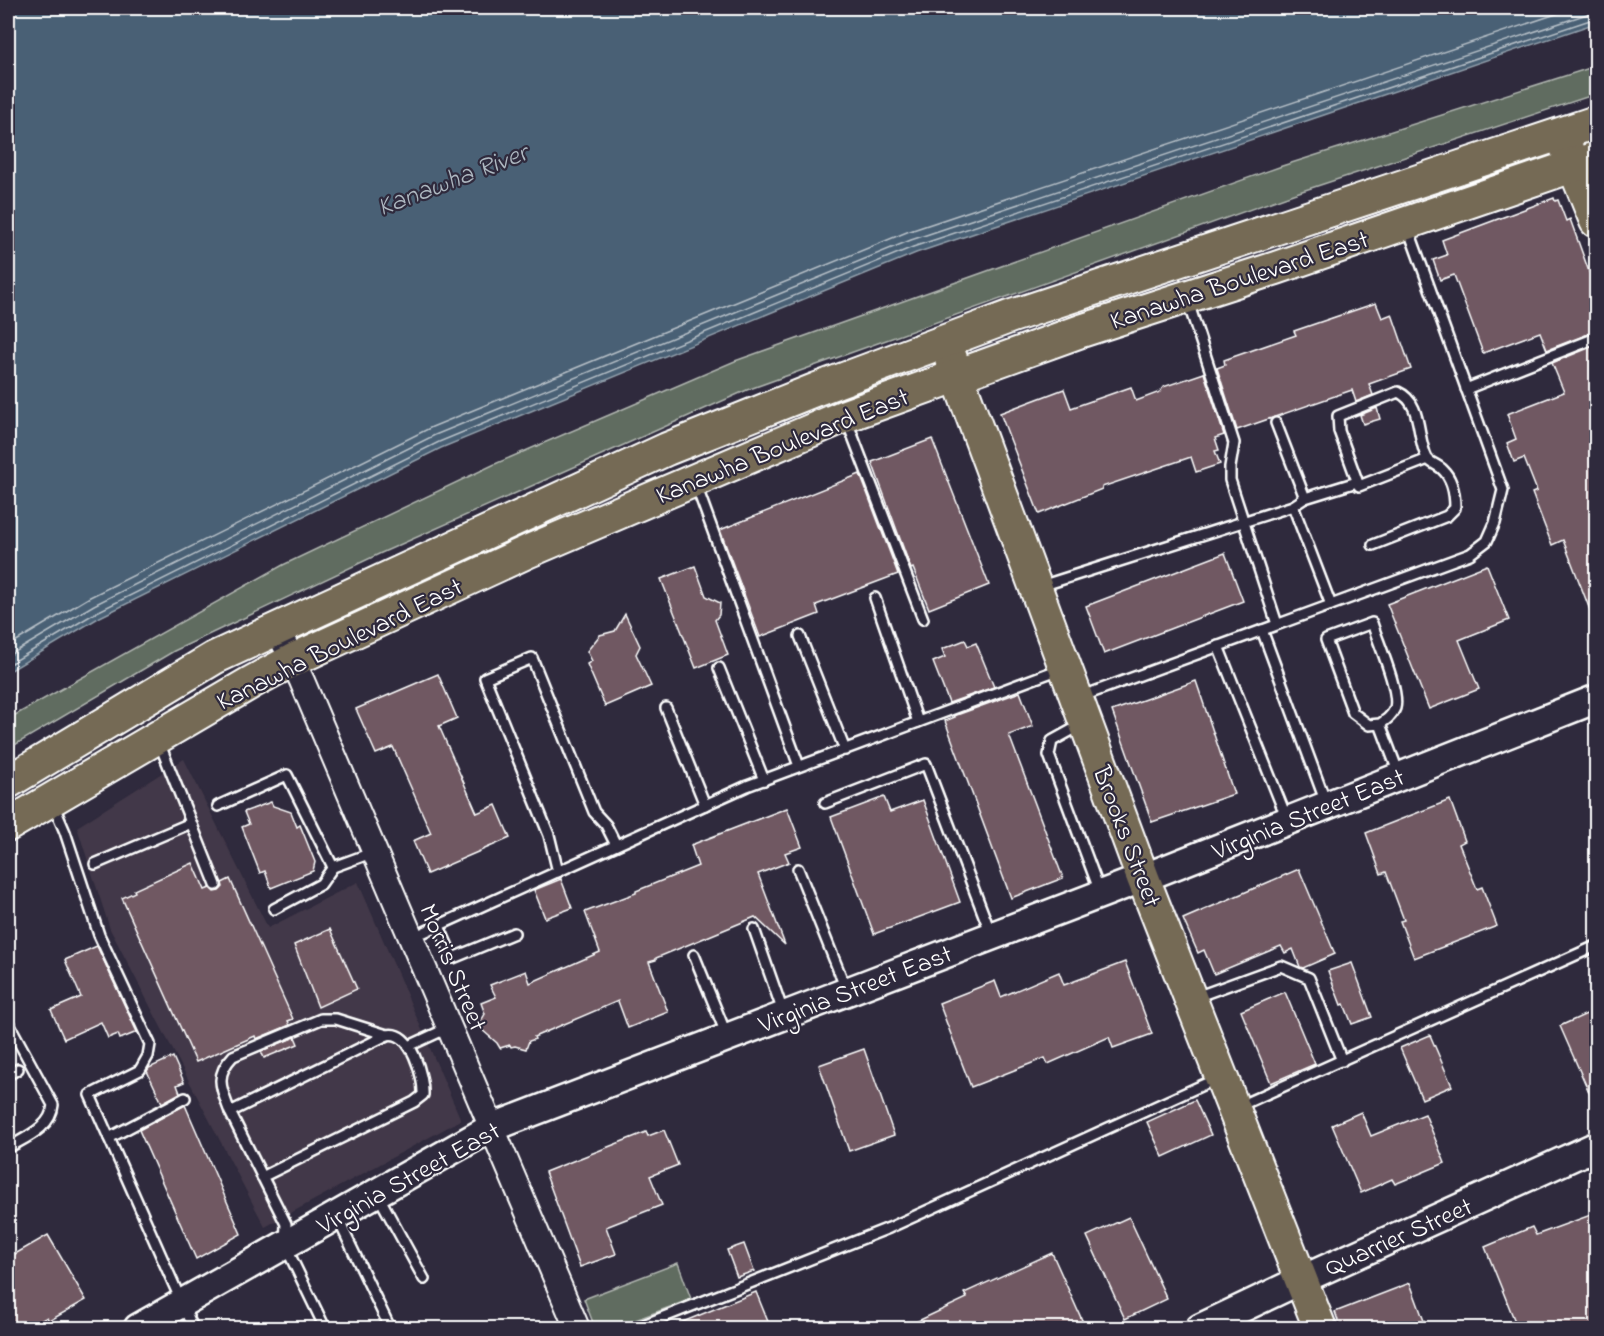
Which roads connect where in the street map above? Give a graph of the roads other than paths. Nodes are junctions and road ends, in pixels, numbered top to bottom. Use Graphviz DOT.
graph roads {
  1 [pos="1596,122"];
  2 [pos="1561,134"];
  3 [pos="1585,161"];
  4 [pos="1596,221"];
  5 [pos="1406,223"];
  6 [pos="1187,297"];
  7 [pos="1596,338"];
  8 [pos="944,341"];
  9 [pos="957,375"];
  10 [pos="1466,389"];
  11 [pos="845,416"];
  12 [pos="1276,423"];
  13 [pos="1428,459"];
  14 [pos="694,480"];
  15 [pos="1357,482"];
  16 [pos="1305,498"];
  17 [pos="1293,506"];
  18 [pos="1244,521"];
  19 [pos="1373,545"];
  20 [pos="1036,588"];
  21 [pos="875,598"];
  22 [pos="1331,604"];
  23 [pos="922,619"];
  24 [pos="1277,624"];
  25 [pos="277,628"];
  26 [pos="1262,630"];
  27 [pos="800,636"];
  28 [pos="1218,646"];
  29 [pos="293,660"];
  30 [pos="1065,667"];
  31 [pos="719,668"];
  32 [pos="1596,699"];
  33 [pos="666,708"];
  34 [pos="1081,710"];
  35 [pos="918,722"];
  36 [pos="1380,724"];
  37 [pos="157,737"];
  38 [pos="845,750"];
  39 [pos="799,766"];
  40 [pos="1400,776"];
  41 [pos="764,780"];
  42 [pos="8,782"];
  43 [pos="51,799"];
  44 [pos="825,803"];
  45 [pos="705,805"];
  46 [pos="1327,805"];
  47 [pos="218,806"];
  48 [pos="1288,820"];
  49 [pos="191,823"];
  50 [pos="8,825"];
  51 [pos="616,845"];
  52 [pos="374,852"];
  53 [pos="95,864"];
  54 [pos="333,867"];
  55 [pos="798,869"];
  56 [pos="558,872"];
  57 [pos="1143,878"];
  58 [pos="216,885"];
  59 [pos="1101,894"];
  60 [pos="274,909"];
  61 [pos="439,926"];
  62 [pos="754,929"];
  63 [pos="514,933"];
  64 [pos="992,936"];
  65 [pos="411,939"];
  66 [pos="1596,946"];
  67 [pos="694,955"];
  68 [pos="847,992"];
  69 [pos="1191,999"];
  70 [pos="785,1015"];
  71 [pos="8,1022"];
  72 [pos="448,1028"];
  73 [pos="387,1035"];
  74 [pos="727,1037"];
  75 [pos="409,1046"];
  76 [pos="1342,1061"];
  77 [pos="18,1069"];
  78 [pos="8,1075"];
  79 [pos="1221,1077"];
  80 [pos="185,1098"];
  81 [pos="1234,1109"];
  82 [pos="230,1112"];
  83 [pos="491,1128"];
  84 [pos="109,1138"];
  85 [pos="1596,1146"];
  86 [pos="8,1148"];
  87 [pos="262,1177"];
  88 [pos="377,1193"];
  89 [pos="336,1216"];
  90 [pos="285,1245"];
  91 [pos="424,1279"];
  92 [pos="1301,1280"];
  93 [pos="181,1304"];
  94 [pos="138,1329"];
  95 [pos="193,1329"];
  96 [pos="325,1329"];
  97 [pos="390,1329"];
  98 [pos="577,1329"];
  99 [pos="636,1329"];
  100 [pos="1200,1329"];
  101 [pos="1320,1329"];
  1 -- 2 [label="main road, Kanawha Boulevard East"];
  2 -- 3 [label="main road"];
  2 -- 8 [label="main road, Kanawha Boulevard East"];
  3 -- 4 [label="main road"];
  3 -- 5 [label="main road, Kanawha Boulevard East"];
  5 -- 6 [label="main road, Kanawha Boulevard East"];
  5 -- 10 [label="lane"];
  6 -- 9 [label="main road, Kanawha Boulevard East"];
  6 -- 18 [label="lane"];
  7 -- 10 [label="lane"];
  8 -- 9 [label="main road, Brooks Street"];
  8 -- 25 [label="main road, Kanawha Boulevard East"];
  9 -- 11 [label="main road, Kanawha Boulevard East"];
  9 -- 20 [label="main road, Brooks Street"];
  10 -- 22 [label="lane"];
  11 -- 14 [label="main road, Kanawha Boulevard East"];
  11 -- 23 [label="lane"];
  12 -- 16 [label="lane"];
  13 -- 15 [label="lane"];
  13 -- 15 [label="lane"];
  13 -- 19 [label="lane"];
  14 -- 29 [label="main road, Kanawha Boulevard East"];
  14 -- 39 [label="lane"];
  15 -- 16 [label="lane"];
  16 -- 17 [label="lane"];
  17 -- 18 [label="lane"];
  17 -- 22 [label="lane"];
  18 -- 20 [label="lane"];
  18 -- 24 [label="lane"];
  20 -- 30 [label="main road, Brooks Street"];
  21 -- 35 [label="lane"];
  22 -- 24 [label="lane"];
  24 -- 26 [label="lane"];
  25 -- 29 [label="street, Morris Street"];
  25 -- 42 [label="main road, Kanawha Boulevard East"];
  26 -- 28 [label="lane"];
  26 -- 46 [label="lane"];
  27 -- 38 [label="lane"];
  28 -- 34 [label="lane"];
  28 -- 48 [label="lane"];
  29 -- 37 [label="main road, Kanawha Boulevard East"];
  29 -- 52 [label="street, Morris Street"];
  30 -- 34 [label="main road, Brooks Street"];
  30 -- 35 [label="lane"];
  31 -- 41 [label="lane"];
  32 -- 40 [label="main road, Virginia Street East"];
  33 -- 45 [label="lane"];
  34 -- 57 [label="main road, Brooks Street"];
  34 -- 59 [label="lane"];
  35 -- 38 [label="lane"];
  36 -- 36 [label="lane"];
  36 -- 40 [label="lane"];
  37 -- 43 [label="main road, Kanawha Boulevard East"];
  37 -- 49 [label="lane"];
  38 -- 39 [label="lane"];
  39 -- 41 [label="lane"];
  40 -- 46 [label="main road, Virginia Street East"];
  41 -- 45 [label="lane"];
  43 -- 50 [label="main road, Kanawha Boulevard East"];
  43 -- 84 [label="lane"];
  44 -- 64 [label="lane"];
  45 -- 51 [label="lane"];
  46 -- 48 [label="main road, Virginia Street East"];
  47 -- 54 [label="lane"];
  48 -- 57 [label="main road, Virginia Street East"];
  49 -- 53 [label="lane"];
  49 -- 58 [label="lane"];
  51 -- 56 [label="lane"];
  51 -- 56 [label="lane"];
  52 -- 54 [label="lane"];
  52 -- 65 [label="street, Morris Street"];
  54 -- 60 [label="lane"];
  55 -- 68 [label="lane"];
  56 -- 61 [label="lane"];
  57 -- 59 [label="main road, Virginia Street East"];
  57 -- 69 [label="main road, Brooks Street"];
  59 -- 64 [label="main road, Virginia Street East"];
  61 -- 63 [label="lane"];
  61 -- 65 [label="lane"];
  62 -- 70 [label="lane"];
  64 -- 68 [label="main road, Virginia Street East"];
  65 -- 72 [label="street, Morris Street"];
  66 -- 76 [label="lane"];
  67 -- 74 [label="lane"];
  68 -- 70 [label="main road, Virginia Street East"];
  69 -- 76 [label="lane"];
  69 -- 79 [label="main road, Brooks Street"];
  70 -- 74 [label="main road, Virginia Street East"];
  71 -- 86 [label="lane"];
  72 -- 75 [label="lane"];
  72 -- 83 [label="street, Morris Street"];
  73 -- 75 [label="lane"];
  73 -- 82 [label="lane"];
  73 -- 82 [label="lane"];
  74 -- 83 [label="main road, Virginia Street East"];
  75 -- 87 [label="lane"];
  76 -- 81 [label="lane"];
  77 -- 78 [label="lane"];
  79 -- 81 [label="main road, Brooks Street"];
  79 -- 99 [label="lane"];
  80 -- 84 [label="lane"];
  81 -- 92 [label="main road, Brooks Street"];
  82 -- 87 [label="lane"];
  83 -- 88 [label="main road, Virginia Street East"];
  83 -- 98 [label="street, Morris Street"];
  84 -- 93 [label="lane"];
  85 -- 92 [label="main road, Quarrier Street"];
  87 -- 90 [label="lane"];
  88 -- 89 [label="main road, Virginia Street East"];
  88 -- 91 [label="lane"];
  89 -- 90 [label="main road, Virginia Street East"];
  89 -- 97 [label="lane"];
  90 -- 93 [label="main road, Virginia Street East"];
  90 -- 96 [label="lane"];
  92 -- 100 [label="main road, Quarrier Street"];
  92 -- 101 [label="main road, Brooks Street"];
  93 -- 94 [label="main road, Virginia Street East"];
  93 -- 95 [label="lane"];
}
